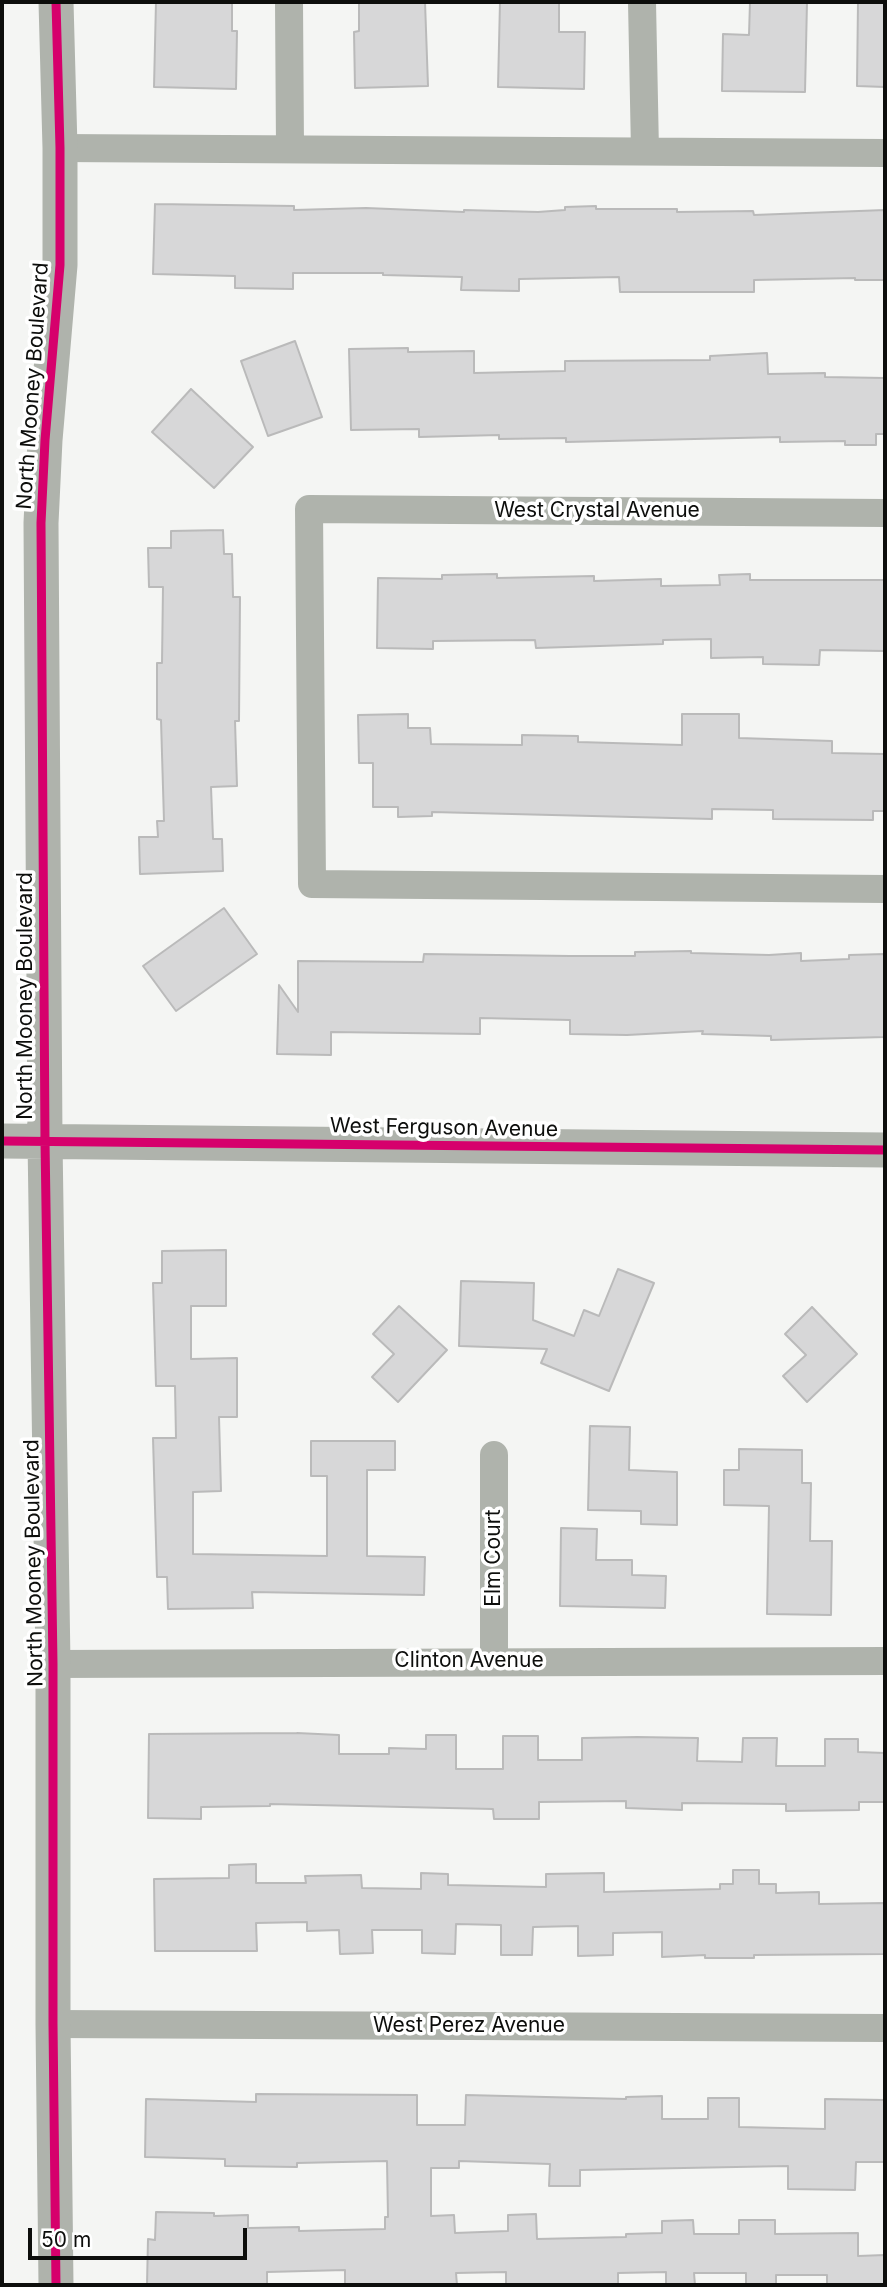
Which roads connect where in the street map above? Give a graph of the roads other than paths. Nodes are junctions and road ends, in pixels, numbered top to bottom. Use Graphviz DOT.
graph roads {
  1 [pos="56,2"];
  2 [pos="289,2"];
  3 [pos="642,2"];
  4 [pos="60,148"];
  5 [pos="290,148"];
  6 [pos="645,150"];
  7 [pos="885,153"];
  8 [pos="885,513"];
  9 [pos="885,889"];
  10 [pos="2,1141"];
  11 [pos="45,1141"];
  12 [pos="885,1150"];
  13 [pos="494,1455"];
  14 [pos="494,1661"];
  15 [pos="885,1661"];
  16 [pos="53,1664"];
  17 [pos="53,2024"];
  18 [pos="885,2028"];
  19 [pos="56,2285"];
  1 -- 4 [label="street, North Mooney Boulevard"];
  2 -- 5 [label="street"];
  3 -- 6 [label="street"];
  4 -- 5 [label="street"];
  4 -- 11 [label="street, North Mooney Boulevard"];
  5 -- 6 [label="street"];
  6 -- 7 [label="street"];
  8 -- 9 [label="street, West Crystal Avenue"];
  10 -- 11 [label="street, West Ferguson Avenue"];
  11 -- 12 [label="street, West Ferguson Avenue"];
  11 -- 16 [label="street, North Mooney Boulevard"];
  13 -- 14 [label="street, Elm Court"];
  14 -- 15 [label="street, Clinton Avenue"];
  14 -- 16 [label="street, Clinton Avenue"];
  16 -- 17 [label="street, North Mooney Boulevard"];
  17 -- 18 [label="street, West Perez Avenue"];
  17 -- 19 [label="street, North Mooney Boulevard"];
}
